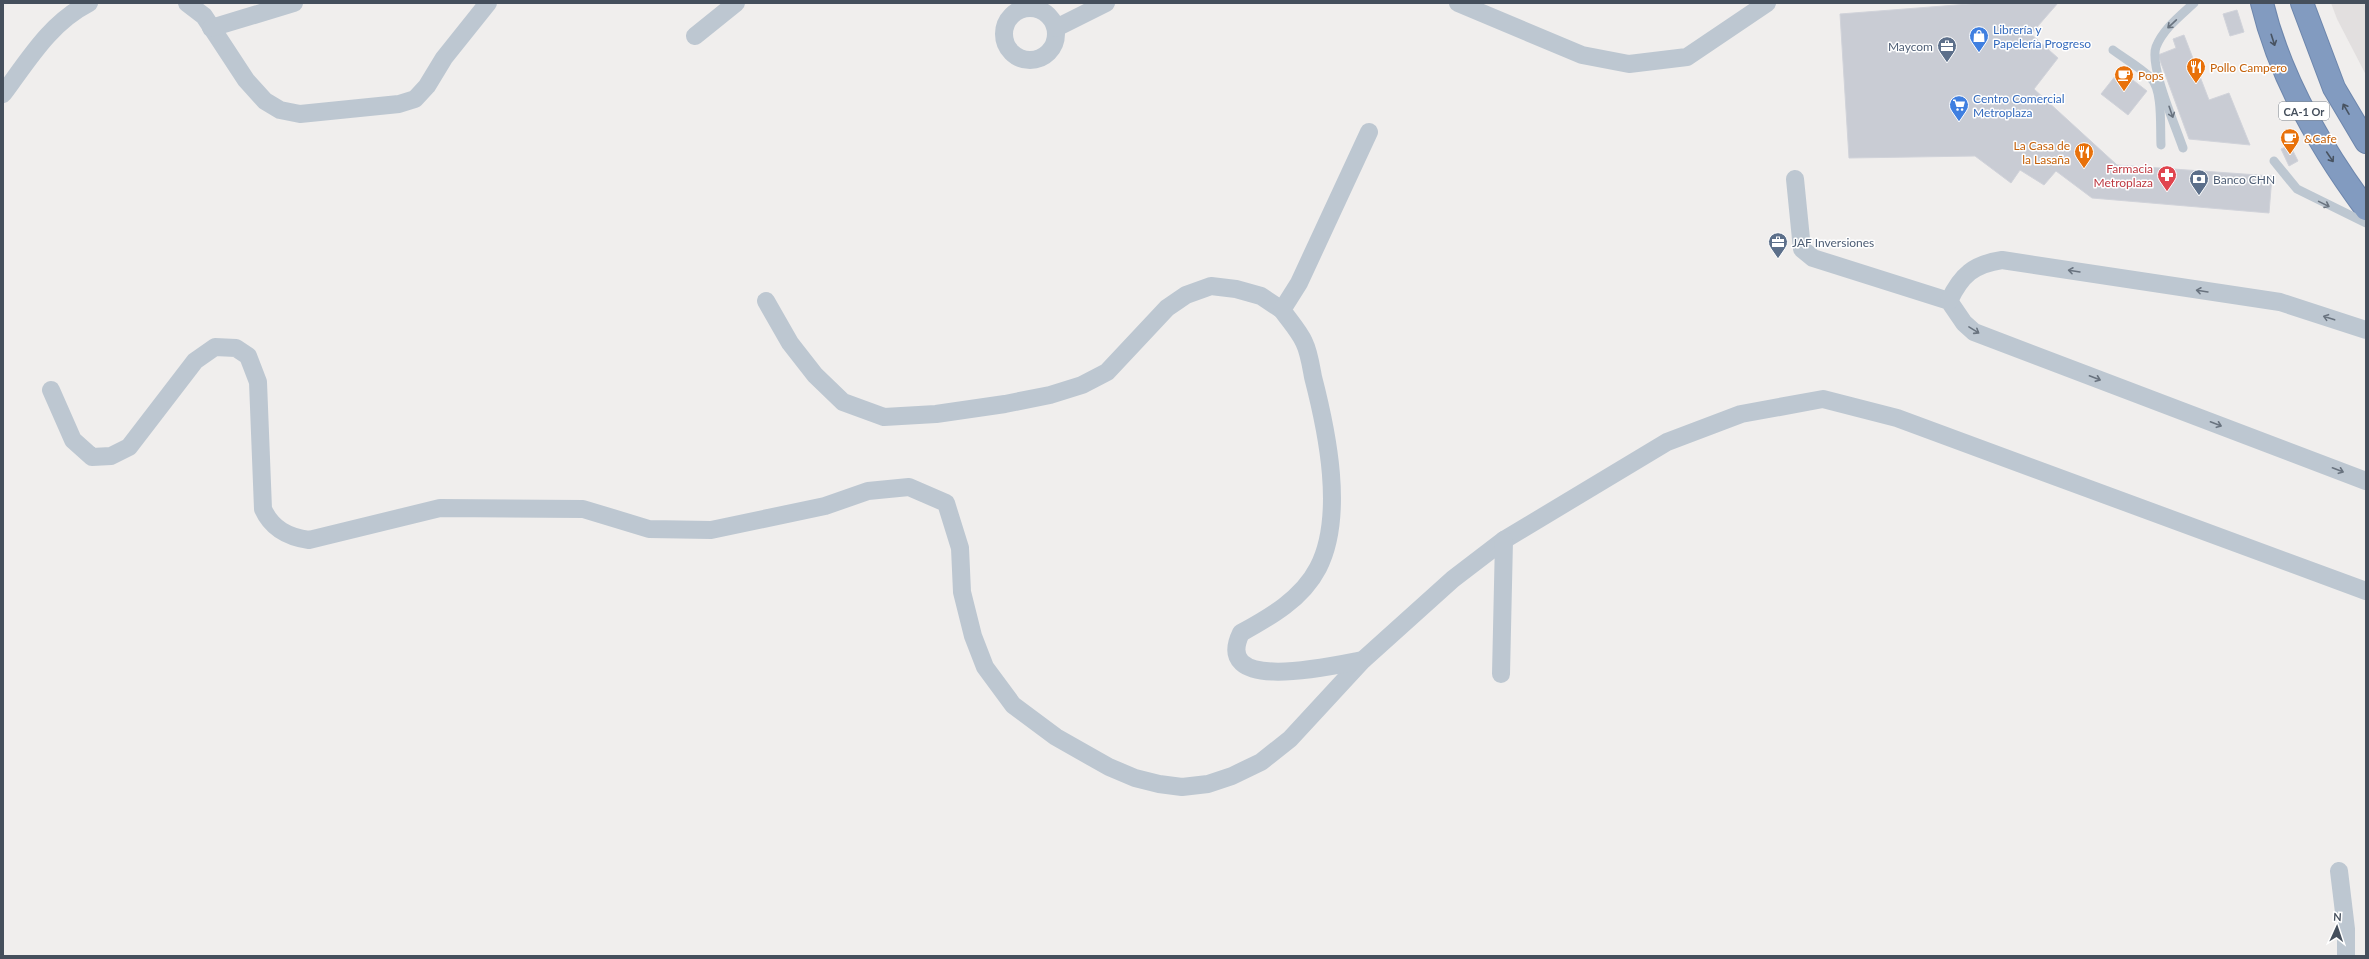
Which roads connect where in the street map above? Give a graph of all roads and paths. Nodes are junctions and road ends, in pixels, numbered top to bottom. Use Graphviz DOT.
graph roads {
  1 [pos="90,3"];
  2 [pos="187,3"];
  3 [pos="294,3"];
  4 [pos="488,3"];
  5 [pos="736,3"];
  6 [pos="1106,3"];
  7 [pos="1458,3"];
  8 [pos="1767,3"];
  9 [pos="2194,3"];
  10 [pos="2262,3"];
  11 [pos="2302,3"];
  12 [pos="212,28"];
  13 [pos="1056,28"];
  14 [pos="695,36"];
  15 [pos="2113,50"];
  16 [pos="3,94"];
  17 [pos="1369,132"];
  18 [pos="2366,142"];
  19 [pos="2161,144"];
  20 [pos="2183,148"];
  21 [pos="2274,161"];
  22 [pos="1795,179"];
  23 [pos="2366,209"];
  24 [pos="2366,223"];
  25 [pos="766,301"];
  26 [pos="1949,301"];
  27 [pos="1282,310"];
  28 [pos="2366,330"];
  29 [pos="50,390"];
  30 [pos="2366,481"];
  31 [pos="1504,540"];
  32 [pos="2366,591"];
  33 [pos="1363,660"];
  34 [pos="1501,674"];
  35 [pos="2339,871"];
  36 [pos="2346,956"];
  1 -- 16 [label="street"];
  2 -- 12 [label="street"];
  3 -- 12 [label="street"];
  4 -- 12 [label="street"];
  5 -- 14 [label="street"];
  6 -- 13 [label="street"];
  7 -- 8 [label="street"];
  9 -- 20 [label="lane, one-way"];
  10 -- 23 [label="highway, CA-1 Or, one-way"];
  18 -- 11 [label="highway, CA-1 Or, one-way"];
  15 -- 19 [label="lane"];
  17 -- 27 [label="street"];
  21 -- 24 [label="lane, one-way"];
  22 -- 26 [label="street"];
  25 -- 27 [label="street"];
  28 -- 26 [label="street, one-way"];
  26 -- 30 [label="street, one-way"];
  27 -- 33 [label="street"];
  29 -- 33 [label="street"];
  31 -- 32 [label="street"];
  31 -- 33 [label="street"];
  31 -- 34 [label="street"];
  35 -- 36 [label="street"];
}
